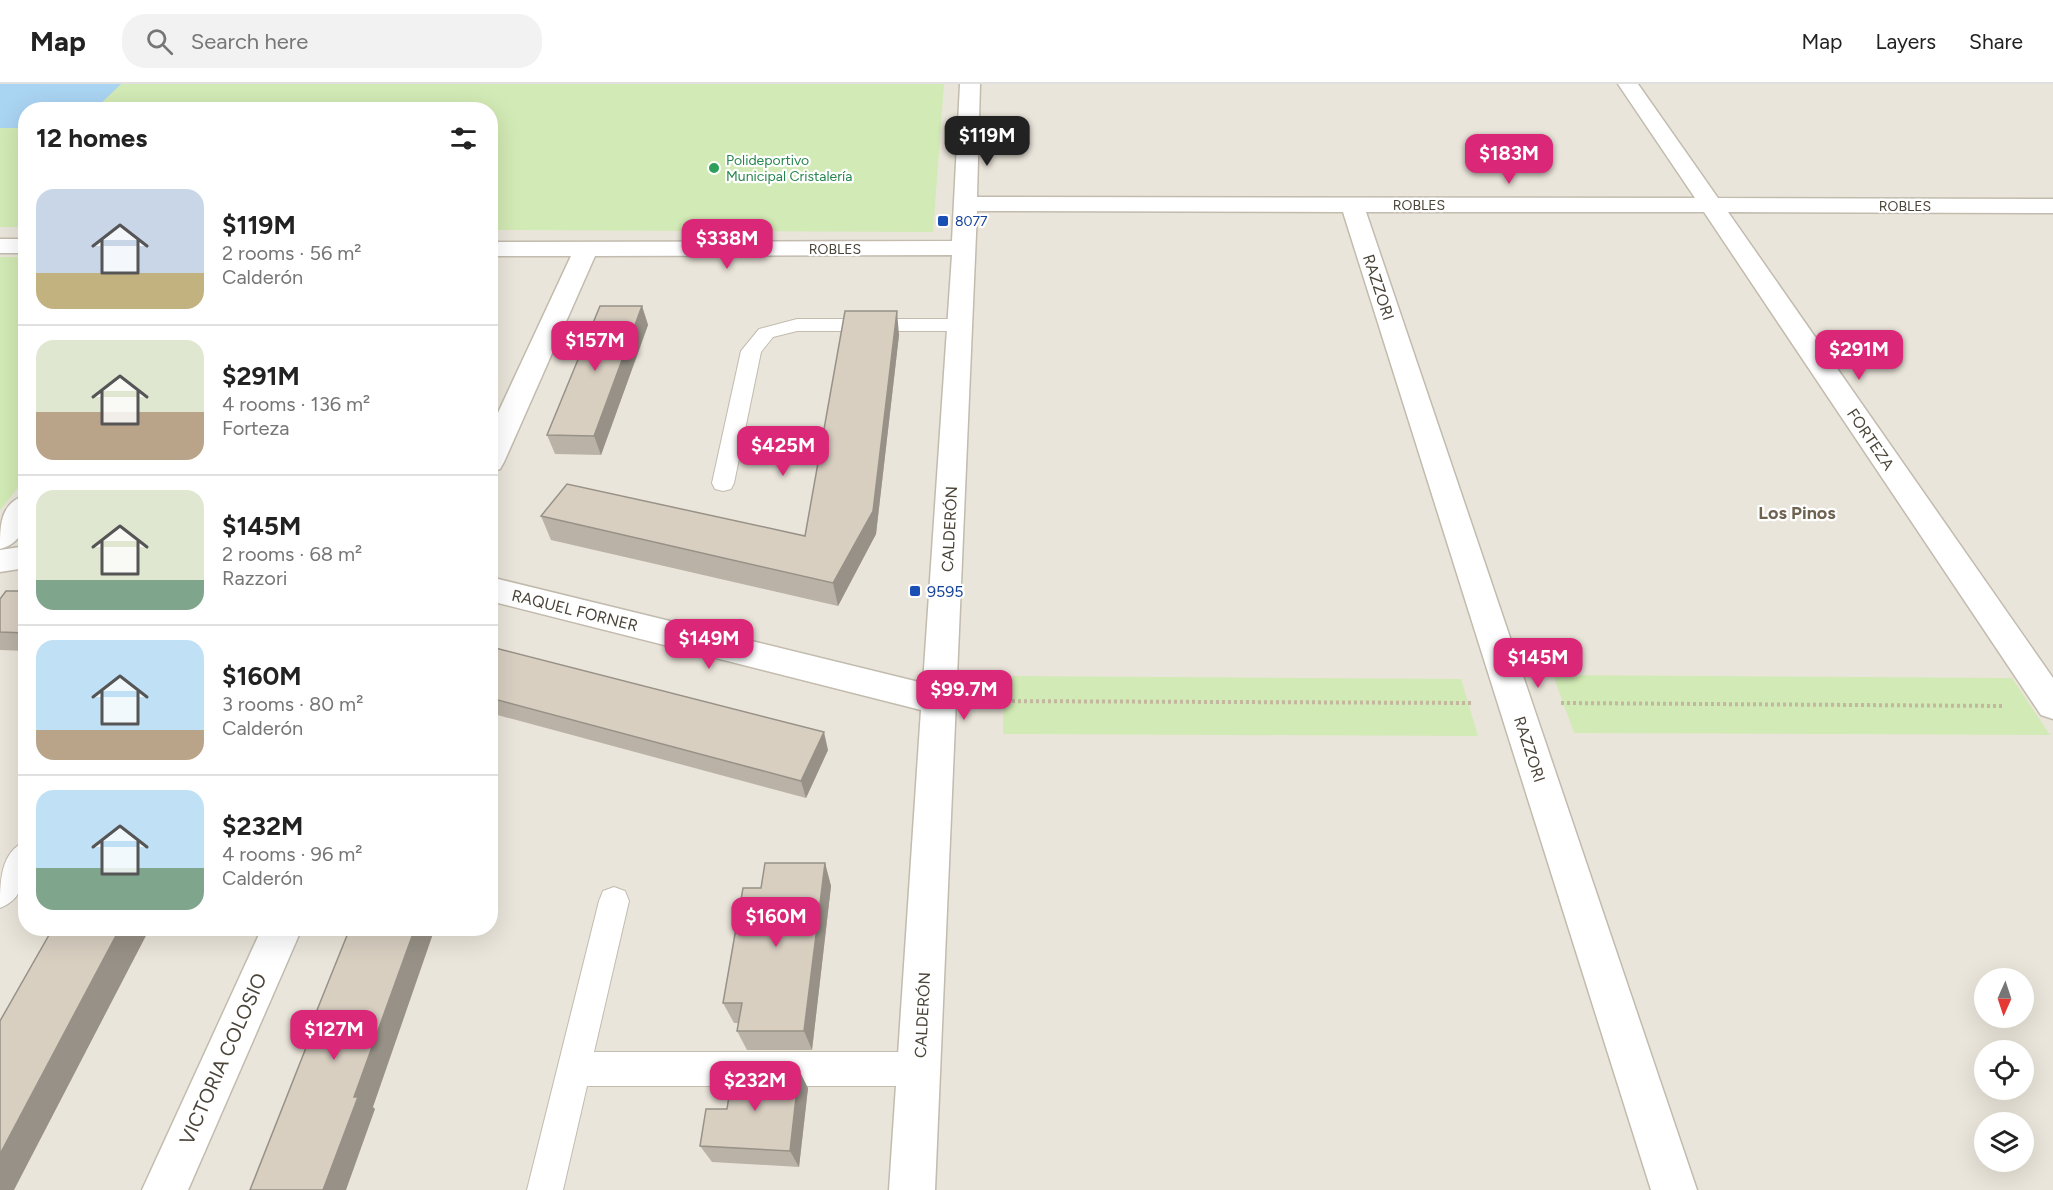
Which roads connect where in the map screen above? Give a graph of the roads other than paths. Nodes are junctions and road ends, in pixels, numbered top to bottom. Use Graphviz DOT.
graph roads {
  1 [pos="970,84"];
  2 [pos="1628,84"];
  3 [pos="966,204"];
  4 [pos="1352,205"];
  5 [pos="1711,206"];
  6 [pos="2053,206"];
  7 [pos="0,246"];
  8 [pos="18,246"];
  9 [pos="498,249"];
  10 [pos="964,249"];
  11 [pos="586,250"];
  12 [pos="960,325"];
  13 [pos="498,444"];
  14 [pos="723,483"];
  15 [pos="18,515"];
  16 [pos="0,538"];
  17 [pos="18,558"];
  18 [pos="0,561"];
  19 [pos="498,592"];
  20 [pos="939,700"];
  21 [pos="2053,705"];
  22 [pos="18,866"];
  23 [pos="0,894"];
  24 [pos="614,901"];
  25 [pos="278,936"];
  26 [pos="574,1069"];
  27 [pos="919,1069"];
  28 [pos="165,1190"];
  29 [pos="545,1190"];
  30 [pos="912,1190"];
  31 [pos="1674,1190"];
  1 -- 3 [label="street, CALDERÓN"];
  2 -- 5 [label="street, FORTEZA"];
  3 -- 4 [label="street, ROBLES"];
  3 -- 10 [label="street, CALDERÓN"];
  4 -- 5 [label="street, ROBLES"];
  4 -- 31 [label="street, RAZZORI"];
  5 -- 6 [label="street, ROBLES"];
  5 -- 21 [label="street, FORTEZA"];
  7 -- 8 [label="street"];
  9 -- 11 [label="street, ROBLES"];
  10 -- 11 [label="street, ROBLES"];
  10 -- 12 [label="street, CALDERÓN"];
  11 -- 13 [label="street"];
  12 -- 14 [label="lane"];
  12 -- 20 [label="street, CALDERÓN"];
  15 -- 16 [label="street"];
  17 -- 18 [label="street"];
  19 -- 20 [label="street, RAQUEL FORNER"];
  20 -- 27 [label="street, CALDERÓN"];
  22 -- 23 [label="lane"];
  24 -- 26 [label="lane"];
  25 -- 28 [label="street, VICTORIA COLOSIO"];
  26 -- 27 [label="lane"];
  26 -- 29 [label="lane"];
  27 -- 30 [label="street, CALDERÓN"];
}
